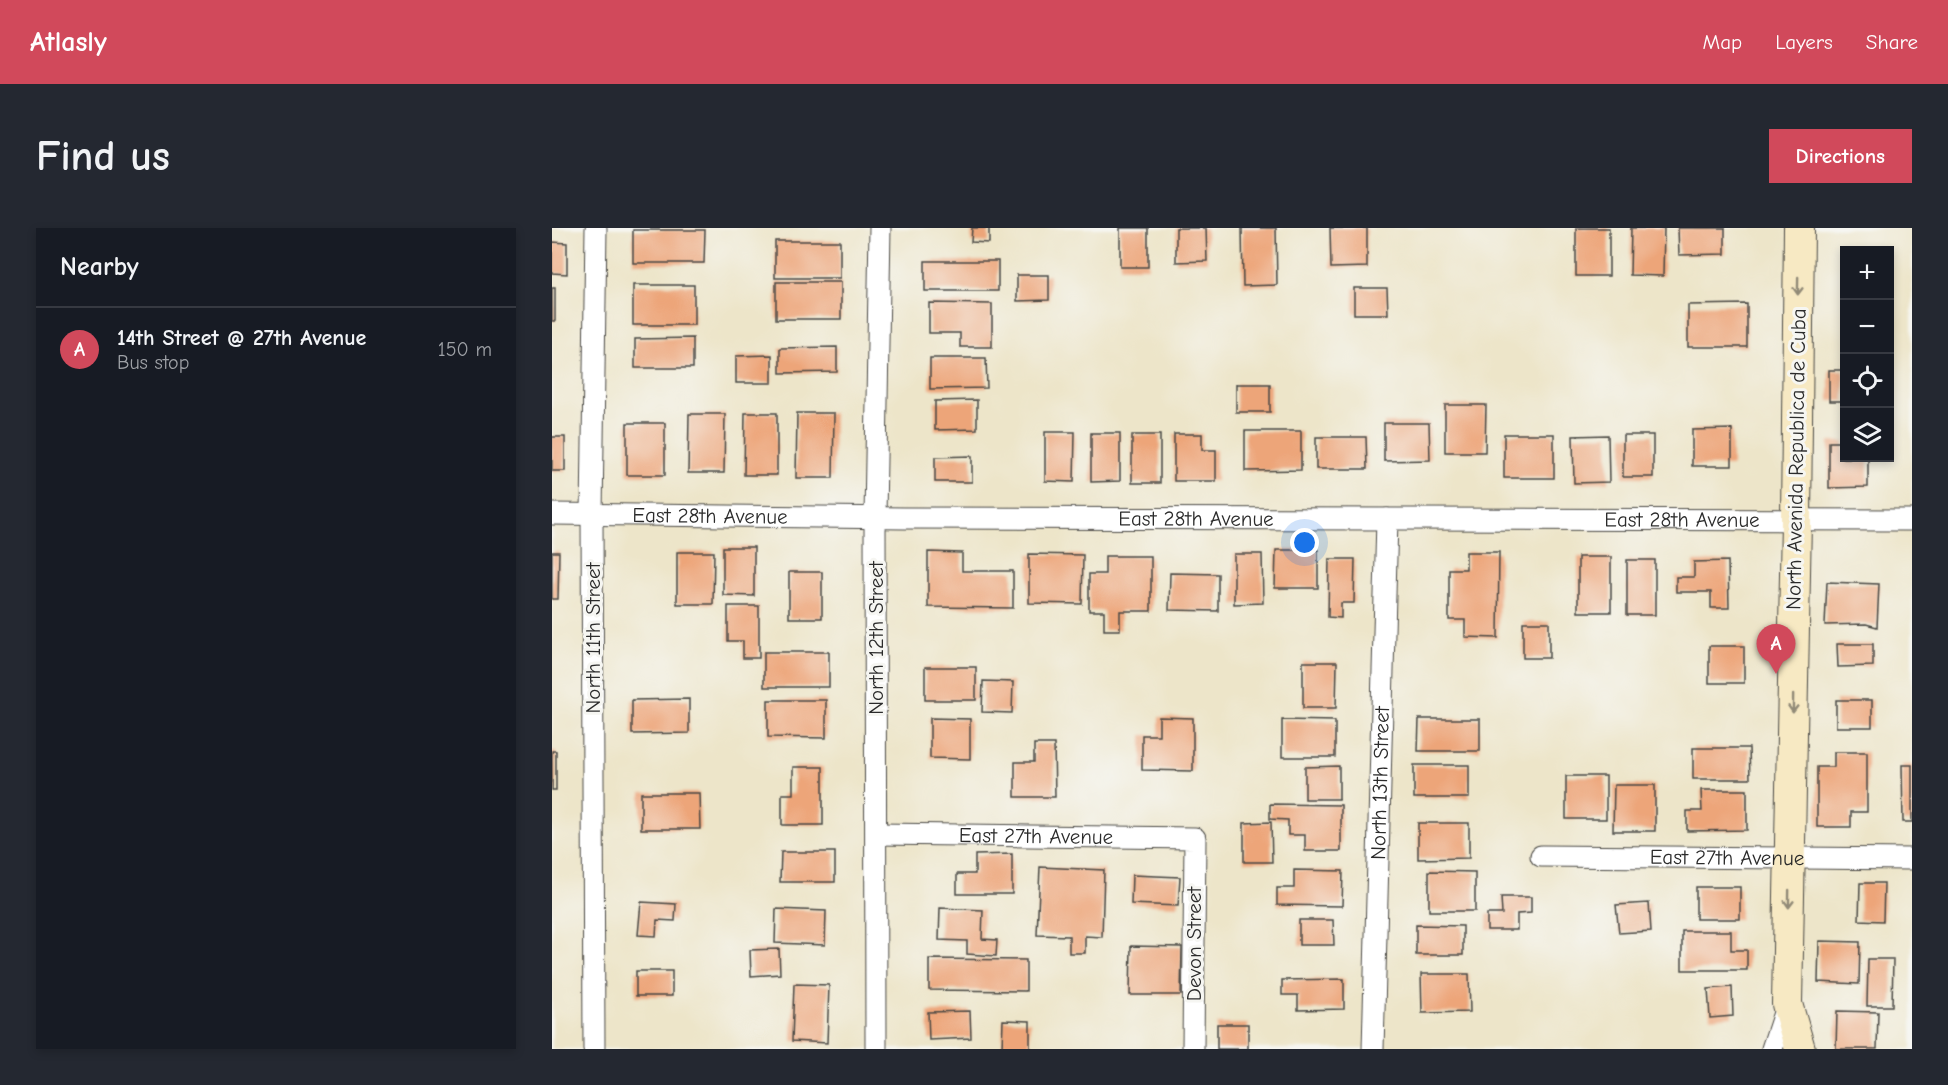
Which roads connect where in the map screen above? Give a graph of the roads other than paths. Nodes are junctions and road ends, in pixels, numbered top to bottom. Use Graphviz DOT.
graph roads {
  1 [pos="596,228"];
  2 [pos="880,228"];
  3 [pos="1798,228"];
  4 [pos="552,514"];
  5 [pos="592,514"];
  6 [pos="875,517"];
  7 [pos="1387,519"];
  8 [pos="1796,520"];
  9 [pos="1912,520"];
  10 [pos="877,834"];
  11 [pos="1195,838"];
  12 [pos="1541,856"];
  13 [pos="1790,858"];
  14 [pos="1912,859"];
  15 [pos="1787,1004"];
  16 [pos="594,1049"];
  17 [pos="876,1049"];
  18 [pos="1193,1049"];
  19 [pos="1373,1049"];
  20 [pos="1772,1049"];
  21 [pos="1800,1049"];
  1 -- 5 [label="street, North 11th Street"];
  2 -- 6 [label="street, North 12th Street"];
  3 -- 8 [label="main road, North Avenida Republica de Cuba, one-way"];
  4 -- 5 [label="street, East 28th Avenue"];
  5 -- 6 [label="street, East 28th Avenue"];
  5 -- 16 [label="street, North 11th Street"];
  6 -- 7 [label="street, East 28th Avenue"];
  6 -- 10 [label="street, North 12th Street"];
  7 -- 8 [label="street, East 28th Avenue"];
  7 -- 19 [label="street, North 13th Street"];
  8 -- 9 [label="street, East 28th Avenue"];
  8 -- 13 [label="main road, North Avenida Republica de Cuba, one-way"];
  10 -- 11 [label="street, East 27th Avenue"];
  10 -- 17 [label="street, North 12th Street"];
  11 -- 18 [label="street, Devon Street"];
  12 -- 13 [label="street, East 27th Avenue"];
  13 -- 14 [label="street, East 27th Avenue"];
  13 -- 15 [label="main road, North Avenida Republica de Cuba, one-way"];
  15 -- 20 [label="street"];
  15 -- 21 [label="main road, North Avenida Republica de Cuba"];
}
